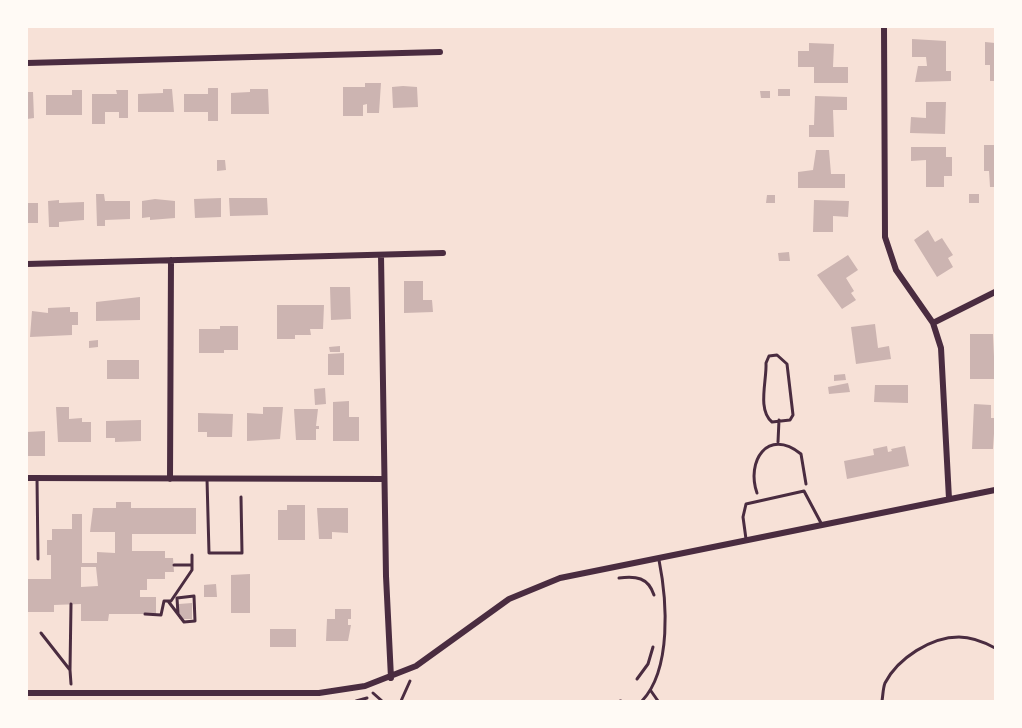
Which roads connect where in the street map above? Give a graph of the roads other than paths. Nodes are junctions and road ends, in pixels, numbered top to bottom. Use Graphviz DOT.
graph roads {
  1 [pos="884,27"];
  2 [pos="441,52"];
  3 [pos="27,63"];
  4 [pos="443,253"];
  5 [pos="381,255"];
  6 [pos="171,260"];
  7 [pos="27,264"];
  8 [pos="995,292"];
  9 [pos="933,323"];
  10 [pos="27,478"];
  11 [pos="37,478"];
  12 [pos="170,479"];
  13 [pos="207,479"];
  14 [pos="384,479"];
  15 [pos="995,490"];
  16 [pos="241,497"];
  17 [pos="949,499"];
  18 [pos="821,525"];
  19 [pos="746,540"];
  20 [pos="658,558"];
  21 [pos="38,559"];
  22 [pos="391,678"];
  23 [pos="651,691"];
  24 [pos="27,693"];
  25 [pos="642,701"];
  26 [pos="658,701"];
  1 -- 9 [label="street"];
  2 -- 3 [label="street"];
  4 -- 5 [label="street"];
  5 -- 6 [label="street"];
  5 -- 14 [label="street"];
  6 -- 7 [label="street"];
  6 -- 12 [label="street"];
  8 -- 9 [label="street"];
  9 -- 17 [label="street"];
  10 -- 11 [label="street"];
  11 -- 12 [label="street"];
  11 -- 21 [label="lane"];
  12 -- 13 [label="street"];
  13 -- 14 [label="street"];
  13 -- 16 [label="lane"];
  14 -- 22 [label="street"];
  15 -- 17 [label="street"];
  17 -- 18 [label="street"];
  18 -- 19 [label="street"];
  18 -- 19 [label="lane"];
  19 -- 20 [label="street"];
  20 -- 22 [label="street"];
  20 -- 23 [label="lane"];
  22 -- 24 [label="street"];
  23 -- 25 [label="lane"];
  23 -- 26 [label="lane"];
}
